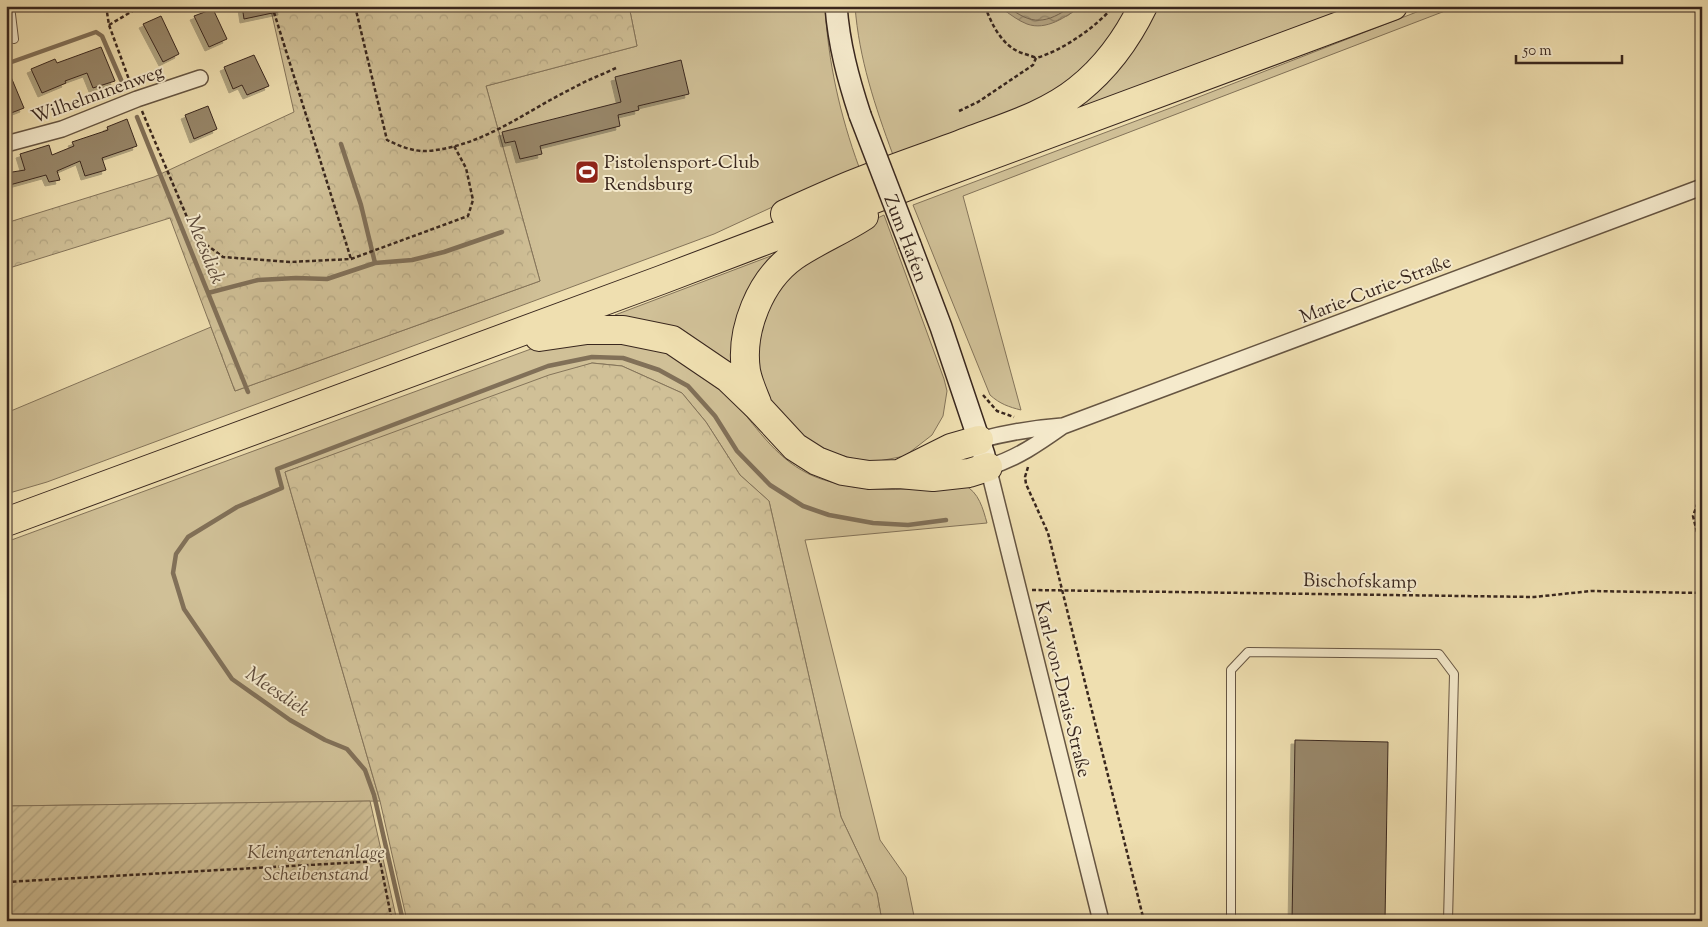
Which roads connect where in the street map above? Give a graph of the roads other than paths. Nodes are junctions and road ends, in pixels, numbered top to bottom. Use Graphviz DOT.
graph roads {
  1 [pos="10,6"];
  2 [pos="836,6"];
  3 [pos="1143,6"];
  4 [pos="1393,6"];
  5 [pos="14,39"];
  6 [pos="200,78"];
  7 [pos="6,144"];
  8 [pos="919,182"];
  9 [pos="1702,187"];
  10 [pos="669,277"];
  11 [pos="485,344"];
  12 [pos="758,407"];
  13 [pos="1063,426"];
  14 [pos="979,440"];
  15 [pos="988,467"];
  16 [pos="898,474"];
  17 [pos="6,508"];
  18 [pos="45,508"];
  19 [pos="6,522"];
  20 [pos="1101,921"];
  21 [pos="1231,921"];
  22 [pos="1448,921"];
  1 -- 5 [label="lane"];
  2 -- 14 [label="main road, Zum Hafen, bridge"];
  3 -- 10 [label="highway"];
  4 -- 8 [label="highway"];
  6 -- 7 [label="street, Wilhelminenweg"];
  8 -- 10 [label="highway"];
  8 -- 12 [label="highway"];
  9 -- 13 [label="street, Marie-Curie-Straße"];
  10 -- 11 [label="highway"];
  11 -- 12 [label="highway"];
  11 -- 18 [label="highway"];
  12 -- 16 [label="highway"];
  13 -- 14 [label="street, Marie-Curie-Straße"];
  13 -- 15 [label="street, Marie-Curie-Straße"];
  14 -- 15 [label="main road, Zum Hafen"];
  14 -- 16 [label="highway"];
  15 -- 16 [label="highway"];
  15 -- 20 [label="street, Karl-von-Drais-Straße"];
  17 -- 18 [label="highway"];
  18 -- 19 [label="highway"];
  21 -- 22 [label="lane"];
}
